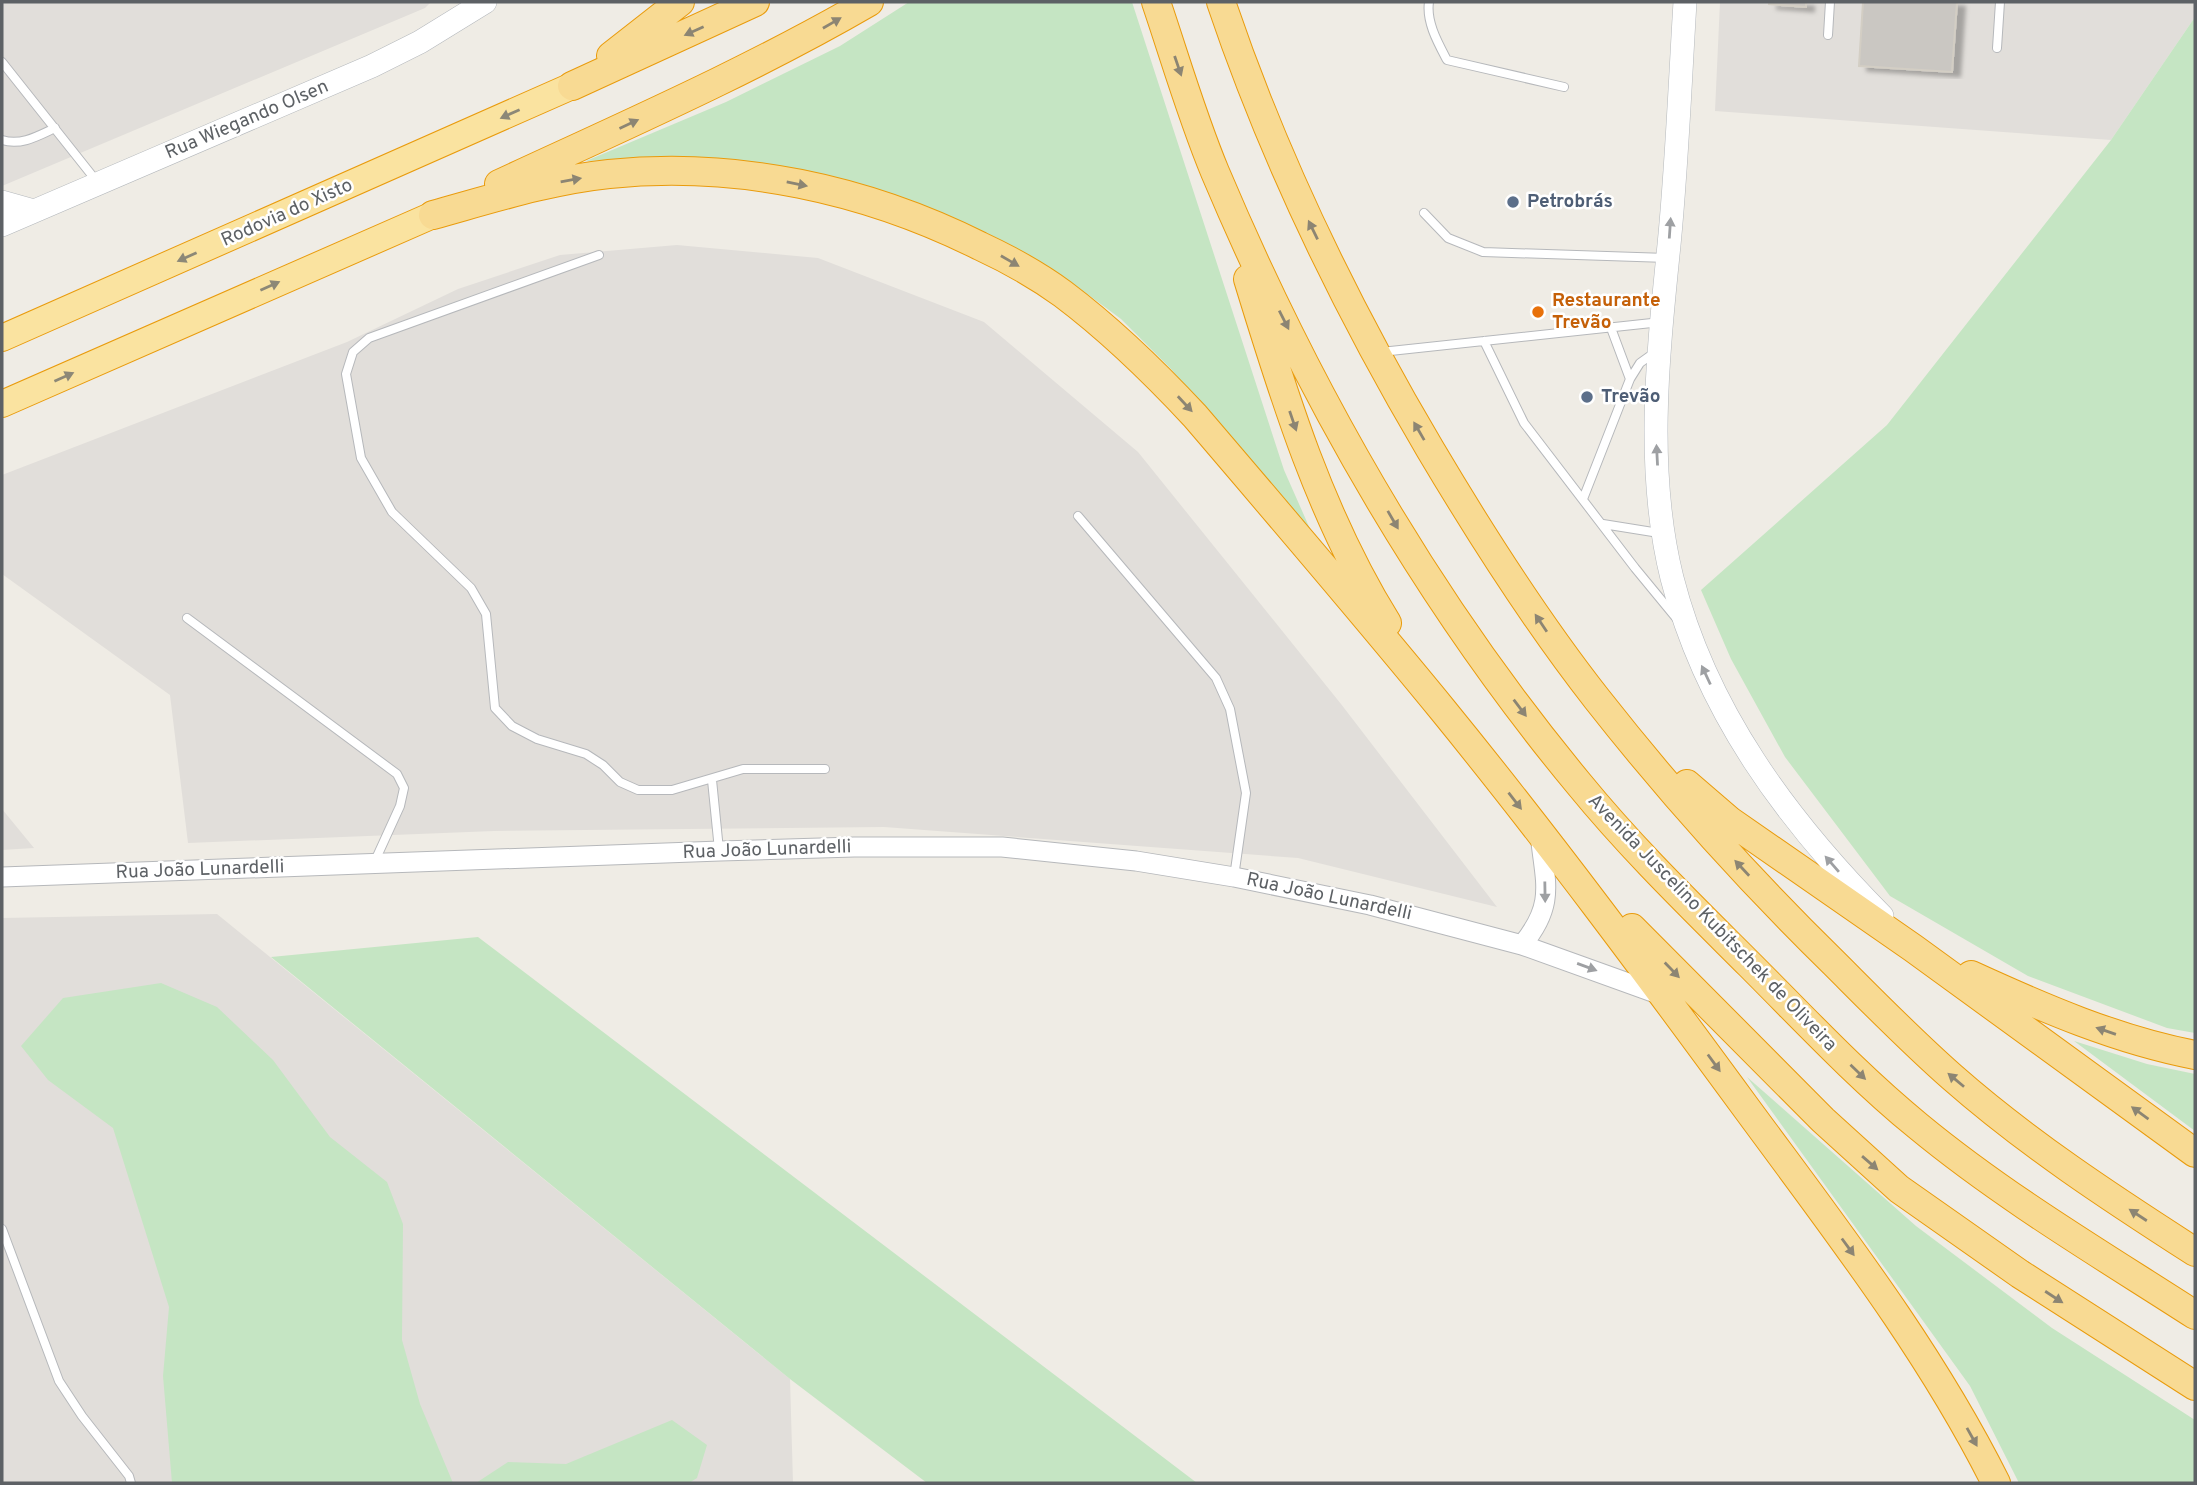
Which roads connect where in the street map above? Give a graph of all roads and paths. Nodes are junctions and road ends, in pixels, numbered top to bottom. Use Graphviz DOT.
graph roads {
  1 [pos="485,2"];
  2 [pos="680,2"];
  3 [pos="755,2"];
  4 [pos="869,2"];
  5 [pos="1156,2"];
  6 [pos="1221,2"];
  7 [pos="1429,2"];
  8 [pos="1685,2"];
  9 [pos="1830,2"];
  10 [pos="2000,2"];
  11 [pos="1828,35"];
  12 [pos="1997,48"];
  13 [pos="2,62"];
  14 [pos="572,86"];
  15 [pos="1564,87"];
  16 [pos="55,128"];
  17 [pos="2,140"];
  18 [pos="1214,169"];
  19 [pos="98,184"];
  20 [pos="2,202"];
  21 [pos="34,211"];
  22 [pos="1424,213"];
  23 [pos="433,215"];
  24 [pos="2,225"];
  25 [pos="599,256"];
  26 [pos="1667,258"];
  27 [pos="1662,321"];
  28 [pos="1611,328"];
  29 [pos="2,338"];
  30 [pos="1484,341"];
  31 [pos="1660,349"];
  32 [pos="1375,353"];
  33 [pos="1630,379"];
  34 [pos="2,404"];
  35 [pos="1583,499"];
  36 [pos="1078,516"];
  37 [pos="1603,524"];
  38 [pos="1664,533"];
  39 [pos="187,618"];
  40 [pos="1689,634"];
  41 [pos="1596,698"];
  42 [pos="1442,709"];
  43 [pos="825,769"];
  44 [pos="712,780"];
  45 [pos="1540,833"];
  46 [pos="720,851"];
  47 [pos="374,863"];
  48 [pos="2,877"];
  49 [pos="1234,877"];
  50 [pos="1522,945"];
  51 [pos="1913,948"];
  52 [pos="1665,997"];
  53 [pos="2195,1055"];
  54 [pos="2195,1153"];
  55 [pos="2,1229"];
  56 [pos="2195,1252"];
  57 [pos="2195,1315"];
  58 [pos="2195,1386"];
  59 [pos="131,1483"];
  60 [pos="1996,1483"];
  1 -- 19 [label="main road, Rua Wiegando Olsen"];
  2 -- 14 [label="highway"];
  3 -- 14 [label="highway, one-way"];
  23 -- 4 [label="highway, one-way"];
  5 -- 18 [label="highway, Avenida Juscelino Kubitschek de Oliveira, one-way"];
  32 -- 6 [label="highway, one-way"];
  7 -- 15 [label="lane"];
  26 -- 8 [label="main road, one-way"];
  9 -- 11 [label="lane"];
  10 -- 12 [label="lane"];
  13 -- 16 [label="lane"];
  14 -- 29 [label="highway, Rodovia do Xisto, one-way"];
  16 -- 17 [label="lane"];
  16 -- 19 [label="lane"];
  18 -- 42 [label="highway, one-way"];
  18 -- 57 [label="highway, Avenida Juscelino Kubitschek de Oliveira, one-way"];
  19 -- 21 [label="main road, Rua Wiegando Olsen"];
  20 -- 21 [label="main road"];
  21 -- 24 [label="main road, Rua Wiegando Olsen"];
  22 -- 26 [label="lane"];
  34 -- 23 [label="highway, one-way"];
  23 -- 42 [label="highway, one-way"];
  25 -- 44 [label="lane"];
  26 -- 27 [label="main road"];
  27 -- 28 [label="lane"];
  27 -- 31 [label="main road"];
  28 -- 30 [label="lane"];
  28 -- 33 [label="lane"];
  30 -- 32 [label="lane"];
  30 -- 35 [label="lane"];
  31 -- 33 [label="lane"];
  38 -- 31 [label="main road, one-way"];
  41 -- 32 [label="highway, one-way"];
  33 -- 35 [label="lane"];
  35 -- 37 [label="lane"];
  36 -- 49 [label="lane"];
  37 -- 38 [label="lane"];
  37 -- 40 [label="lane"];
  38 -- 40 [label="main road"];
  39 -- 47 [label="lane"];
  51 -- 40 [label="main road, one-way"];
  41 -- 51 [label="highway"];
  56 -- 41 [label="highway, one-way"];
  42 -- 45 [label="highway, one-way"];
  43 -- 44 [label="lane"];
  44 -- 46 [label="lane"];
  45 -- 50 [label="street, one-way"];
  45 -- 52 [label="highway"];
  45 -- 58 [label="highway, one-way"];
  46 -- 47 [label="street, Rua João Lunardelli"];
  46 -- 49 [label="street, Rua João Lunardelli"];
  47 -- 48 [label="street, Rua João Lunardelli"];
  49 -- 50 [label="street, Rua João Lunardelli"];
  50 -- 52 [label="street, Rua João Lunardelli, one-way"];
  53 -- 51 [label="highway, one-way"];
  54 -- 51 [label="highway, one-way"];
  52 -- 60 [label="highway, one-way"];
  55 -- 59 [label="lane"];
}
